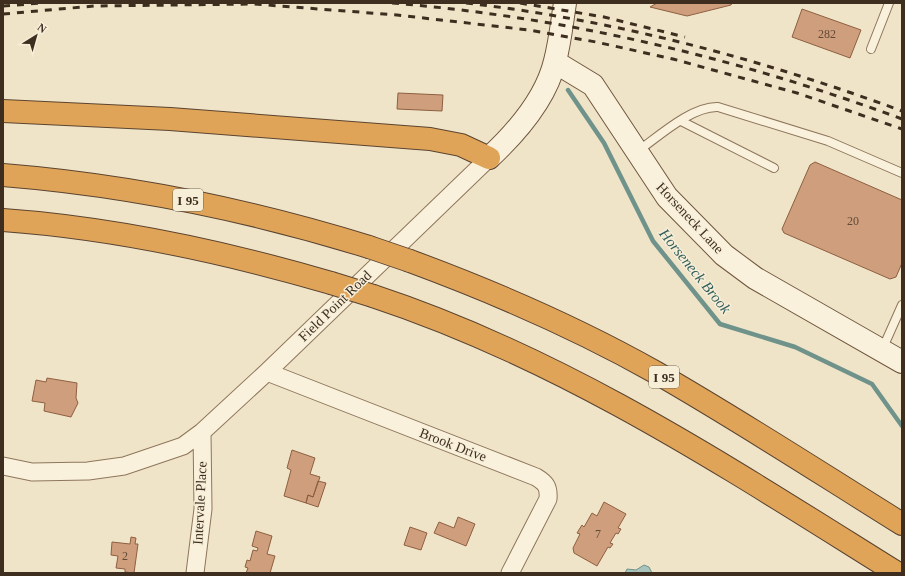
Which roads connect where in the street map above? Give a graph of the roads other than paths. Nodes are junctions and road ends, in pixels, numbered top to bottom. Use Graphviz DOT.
graph roads {
  1 [pos="565,3"];
  2 [pos="889,3"];
  3 [pos="871,49"];
  4 [pos="555,62"];
  5 [pos="3,111"];
  6 [pos="681,121"];
  7 [pos="637,152"];
  8 [pos="489,158"];
  9 [pos="774,168"];
  10 [pos="902,173"];
  11 [pos="3,175"];
  12 [pos="3,220"];
  13 [pos="902,305"];
  14 [pos="881,350"];
  15 [pos="902,362"];
  16 [pos="267,372"];
  17 [pos="202,432"];
  18 [pos="794,457"];
  19 [pos="3,466"];
  20 [pos="902,515"];
  21 [pos="902,524"];
  22 [pos="822,526"];
  23 [pos="196,573"];
  24 [pos="510,573"];
  25 [pos="885,573"];
  26 [pos="897,573"];
  1 -- 4 [label="main road, Field Point Road"];
  2 -- 3 [label="lane"];
  4 -- 7 [label="main road, Horseneck Lane"];
  4 -- 8 [label="main road, Field Point Road"];
  5 -- 8 [label="highway"];
  6 -- 7 [label="lane"];
  6 -- 9 [label="lane"];
  6 -- 10 [label="lane"];
  7 -- 14 [label="main road, Horseneck Lane"];
  8 -- 16 [label="street, Field Point Road"];
  11 -- 18 [label="highway, I 95, bridge"];
  12 -- 22 [label="highway, bridge"];
  13 -- 14 [label="lane"];
  14 -- 15 [label="main road, Horseneck Lane"];
  16 -- 17 [label="street, Field Point Road"];
  16 -- 24 [label="street, Brook Drive"];
  17 -- 19 [label="street, Field Point Road"];
  17 -- 23 [label="street, Intervale Place"];
  18 -- 20 [label="highway"];
  18 -- 21 [label="highway, I 95"];
  22 -- 25 [label="highway"];
  22 -- 26 [label="highway"];
}
